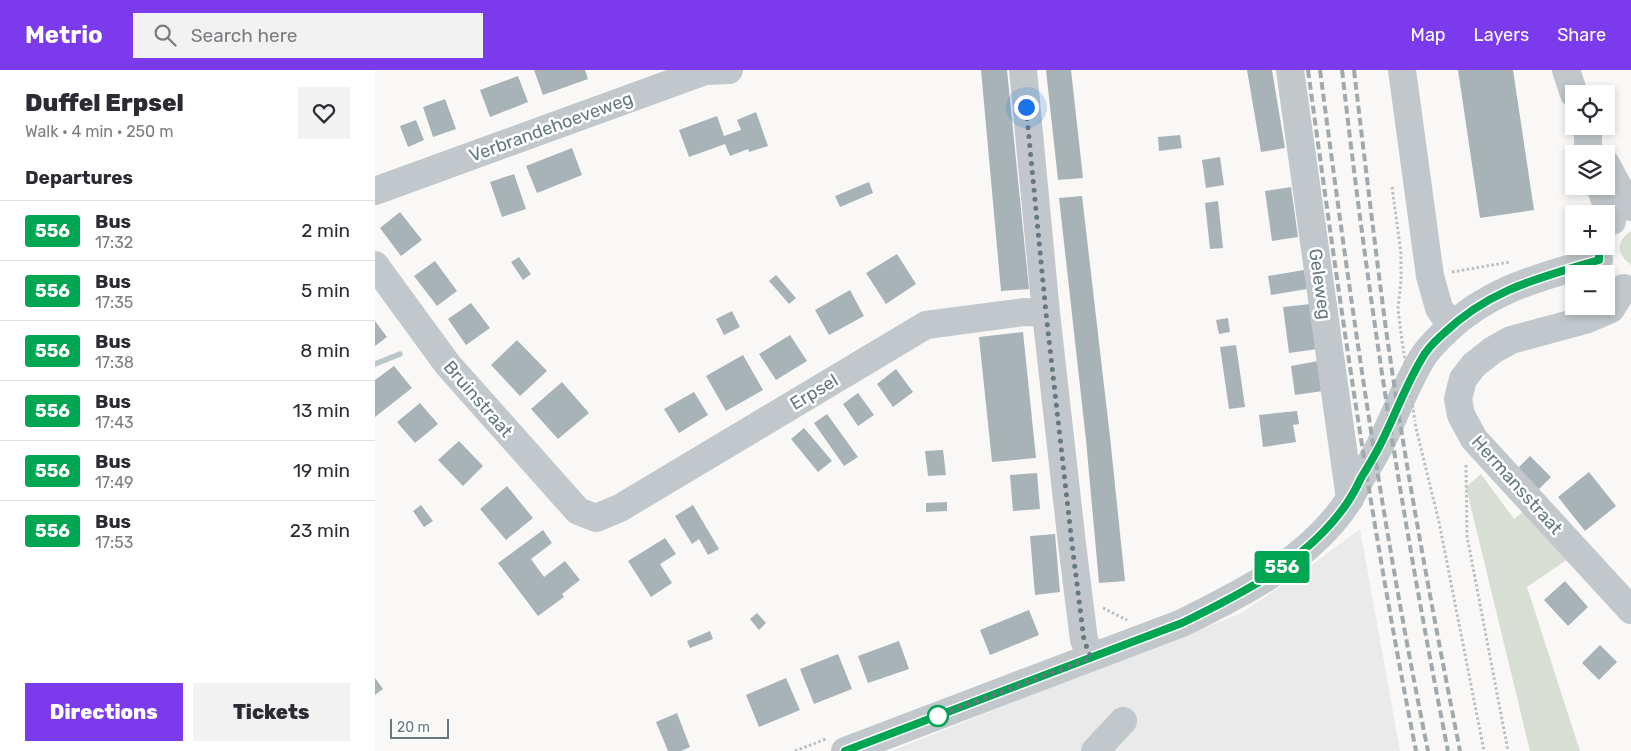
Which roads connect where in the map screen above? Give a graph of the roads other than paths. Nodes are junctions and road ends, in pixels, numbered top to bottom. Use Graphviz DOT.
graph roads {
  1 [pos="729,70"];
  2 [pos="1023,70"];
  3 [pos="1289,70"];
  4 [pos="1402,70"];
  5 [pos="1566,70"];
  6 [pos="1571,85"];
  7 [pos="1615,181"];
  8 [pos="375,191"];
  9 [pos="1606,195"];
  10 [pos="1620,218"];
  11 [pos="1594,255"];
  12 [pos="1600,255"];
  13 [pos="375,265"];
  14 [pos="1627,289"];
  15 [pos="1046,313"];
  16 [pos="1451,326"];
  17 [pos="1350,499"];
  18 [pos="596,518"];
  19 [pos="1631,610"];
  20 [pos="1091,658"];
  21 [pos="1123,721"];
  22 [pos="845,751"];
  23 [pos="1095,751"];
  1 -- 8 [label="street, Verbrandehoeveweg"];
  2 -- 15 [label="street"];
  3 -- 17 [label="street, Geleweg"];
  4 -- 16 [label="street"];
  5 -- 6 [label="street"];
  7 -- 10 [label="street"];
  9 -- 10 [label="street"];
  11 -- 16 [label="street"];
  12 -- 14 [label="street"];
  13 -- 18 [label="street, Bruinstraat"];
  14 -- 19 [label="street, Hermansstraat"];
  15 -- 18 [label="street, Erpsel"];
  15 -- 20 [label="street"];
  16 -- 17 [label="street"];
  17 -- 20 [label="street"];
  20 -- 22 [label="street"];
  21 -- 23 [label="street"];
}
